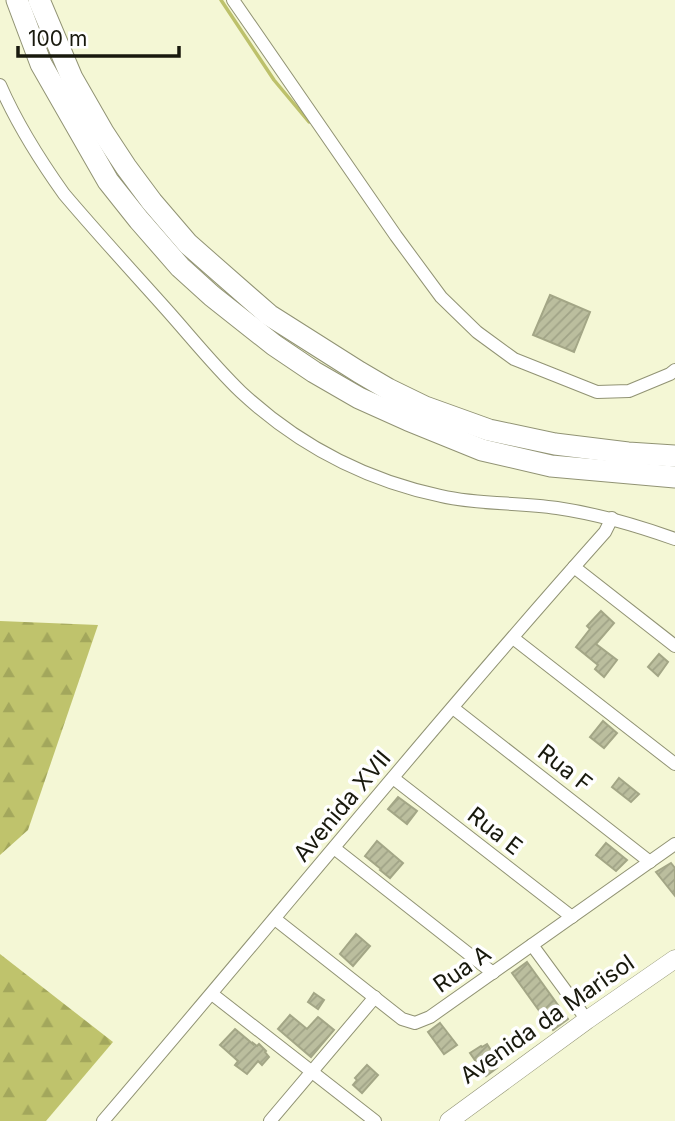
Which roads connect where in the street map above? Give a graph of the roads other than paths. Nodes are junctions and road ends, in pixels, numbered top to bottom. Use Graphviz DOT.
graph roads {
  1 [pos="17,0"];
  2 [pos="39,0"];
  3 [pos="233,0"];
  4 [pos="0,85"];
  5 [pos="675,370"];
  6 [pos="675,456"];
  7 [pos="675,477"];
  8 [pos="612,518"];
  9 [pos="675,539"];
  10 [pos="574,567"];
  11 [pos="513,638"];
  12 [pos="675,646"];
  13 [pos="453,708"];
  14 [pos="675,764"];
  15 [pos="393,778"];
  16 [pos="675,845"];
  17 [pos="334,848"];
  18 [pos="650,862"];
  19 [pos="572,918"];
  20 [pos="275,919"];
  21 [pos="532,945"];
  22 [pos="675,959"];
  23 [pos="493,973"];
  24 [pos="212,994"];
  25 [pos="374,997"];
  26 [pos="587,1020"];
  27 [pos="312,1072"];
  28 [pos="103,1121"];
  29 [pos="270,1121"];
  30 [pos="375,1121"];
  31 [pos="449,1121"];
  1 -- 7 [label="highway"];
  2 -- 6 [label="highway"];
  3 -- 5 [label="street"];
  4 -- 8 [label="street"];
  8 -- 9 [label="street"];
  8 -- 10 [label="street, Avenida XVII"];
  10 -- 11 [label="street, Avenida XVII"];
  10 -- 12 [label="street"];
  11 -- 13 [label="street, Avenida XVII"];
  11 -- 14 [label="street"];
  13 -- 15 [label="street, Avenida XVII"];
  13 -- 18 [label="street, Rua F"];
  15 -- 17 [label="street, Avenida XVII"];
  15 -- 19 [label="street, Rua E"];
  16 -- 18 [label="street, Rua A"];
  17 -- 20 [label="street, Avenida XVII"];
  17 -- 23 [label="street"];
  18 -- 19 [label="street, Rua A"];
  19 -- 21 [label="street, Rua A"];
  20 -- 24 [label="street, Avenida XVII"];
  20 -- 25 [label="street, Rua A"];
  21 -- 23 [label="street, Rua A"];
  21 -- 26 [label="street"];
  22 -- 26 [label="street, Avenida da Marisol"];
  23 -- 25 [label="street, Rua A"];
  24 -- 27 [label="street"];
  24 -- 28 [label="street, Avenida XVII"];
  25 -- 27 [label="street"];
  26 -- 31 [label="street, Avenida da Marisol"];
  27 -- 29 [label="street"];
  27 -- 30 [label="street"];
}
